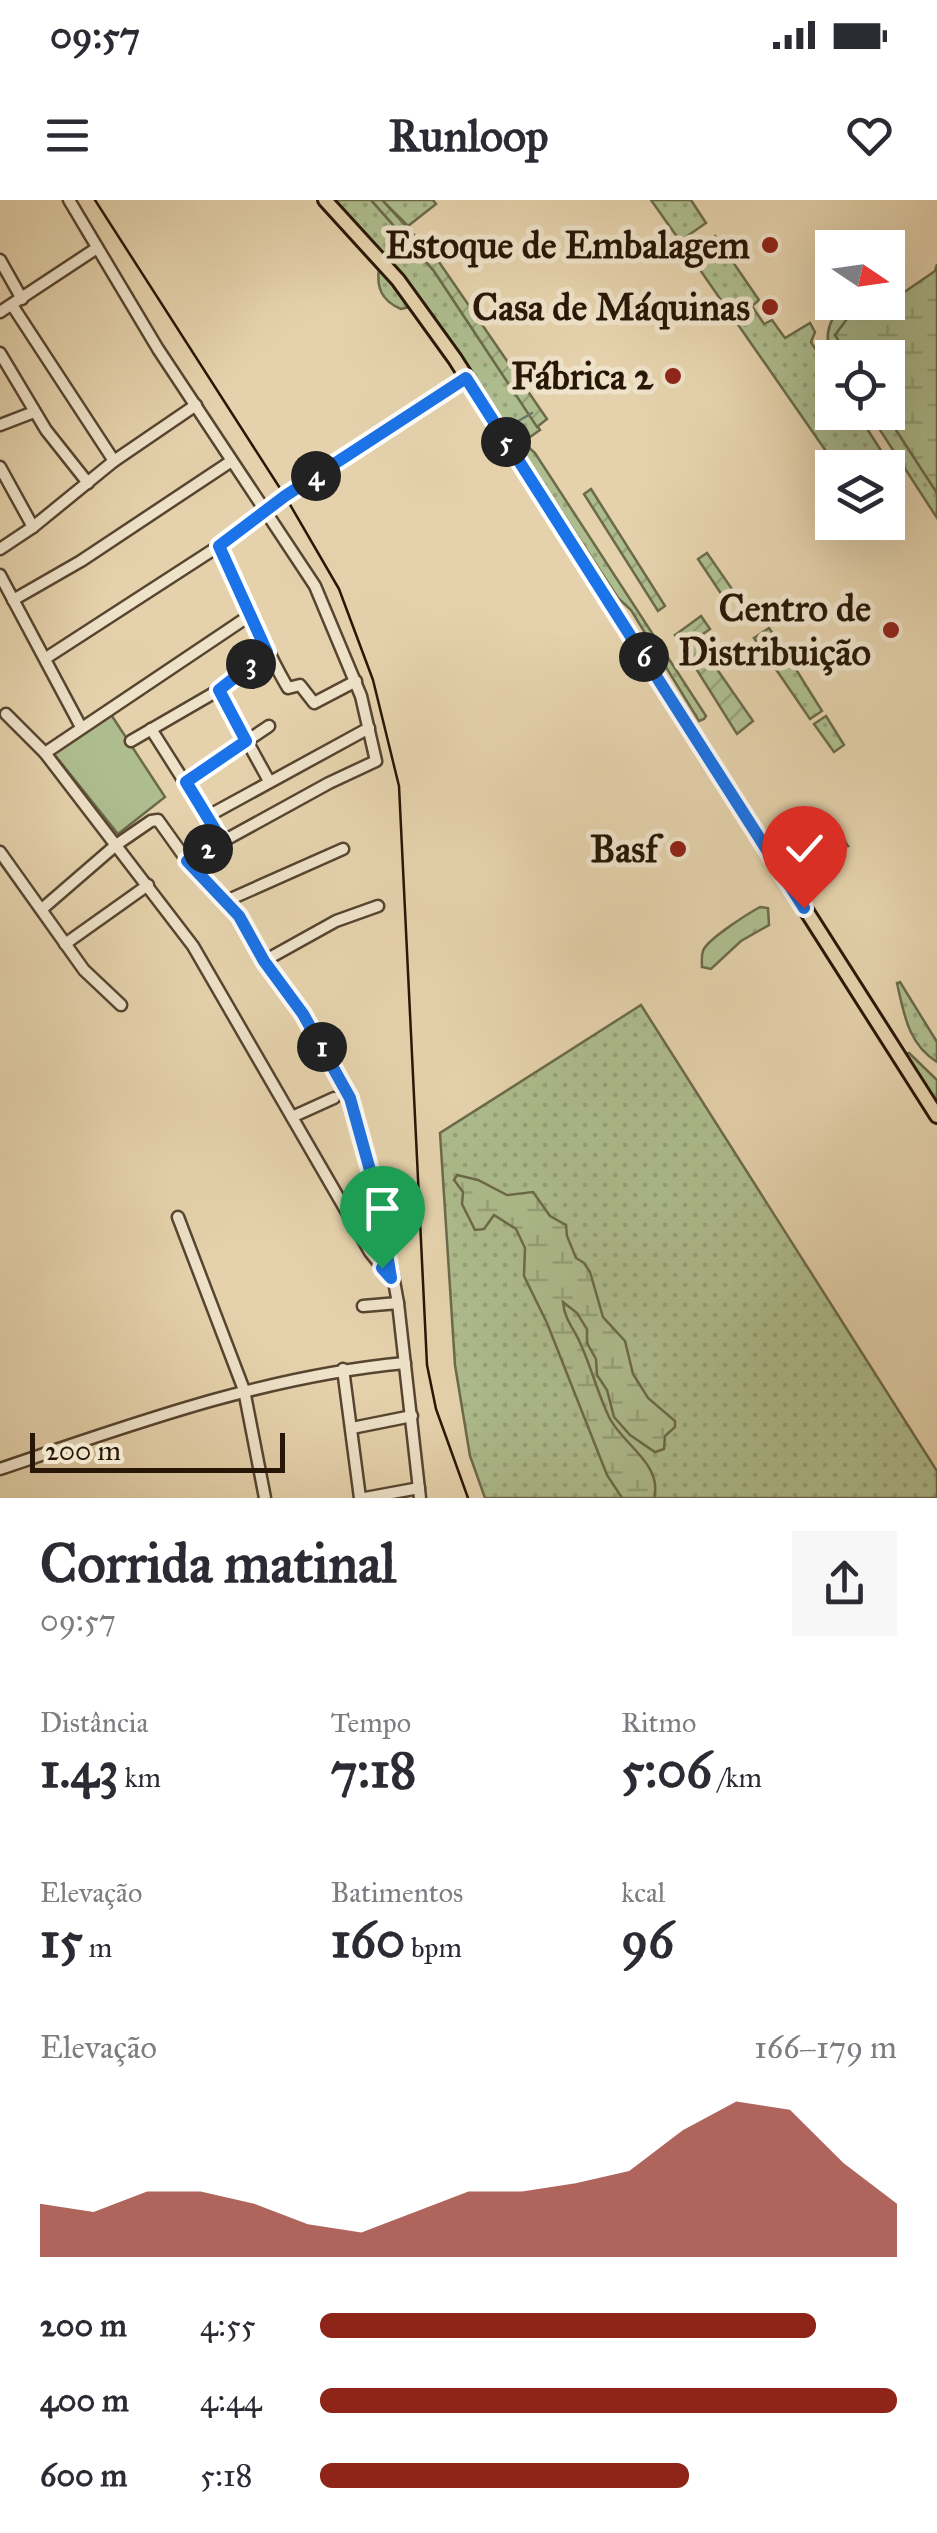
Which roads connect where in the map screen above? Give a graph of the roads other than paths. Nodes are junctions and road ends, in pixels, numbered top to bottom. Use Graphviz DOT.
graph roads {
  1 [pos="69,200"];
  2 [pos="325,200"];
  3 [pos="96,248"];
  4 [pos="0,260"];
  5 [pos="17,302"];
  6 [pos="0,312"];
  7 [pos="0,353"];
  8 [pos="466,378"];
  9 [pos="196,406"];
  10 [pos="34,412"];
  11 [pos="0,425"];
  12 [pos="114,461"];
  13 [pos="230,462"];
  14 [pos="0,467"];
  15 [pos="88,483"];
  16 [pos="265,512"];
  17 [pos="33,527"];
  18 [pos="219,546"];
  19 [pos="0,550"];
  20 [pos="2,583"];
  21 [pos="13,600"];
  22 [pos="252,614"];
  23 [pos="267,652"];
  24 [pos="46,658"];
  25 [pos="356,681"];
  26 [pos="219,690"];
  27 [pos="6,714"];
  28 [pos="269,726"];
  29 [pos="81,727"];
  30 [pos="369,728"];
  31 [pos="152,729"];
  32 [pos="130,741"];
  33 [pos="246,741"];
  34 [pos="45,753"];
  35 [pos="268,781"];
  36 [pos="186,782"];
  37 [pos="208,816"];
  38 [pos="222,841"];
  39 [pos="116,845"];
  40 [pos="344,849"];
  41 [pos="0,852"];
  42 [pos="187,861"];
  43 [pos="148,885"];
  44 [pos="226,901"];
  45 [pos="378,906"];
  46 [pos="42,909"];
  47 [pos="64,944"];
  48 [pos="264,961"];
  49 [pos="121,1005"];
  50 [pos="334,1098"];
  51 [pos="292,1116"];
  52 [pos="937,1116"];
  53 [pos="178,1217"];
  54 [pos="391,1278"];
  55 [pos="398,1303"];
  56 [pos="363,1306"];
  57 [pos="405,1362"];
  58 [pos="343,1369"];
  59 [pos="244,1390"];
  60 [pos="412,1416"];
  61 [pos="352,1428"];
  62 [pos="0,1469"];
  63 [pos="420,1493"];
  64 [pos="266,1498"];
  65 [pos="363,1498"];
  1 -- 3 [label="street"];
  2 -- 8 [label="main road"];
  3 -- 5 [label="street"];
  3 -- 9 [label="street"];
  4 -- 5 [label="street"];
  5 -- 6 [label="street"];
  5 -- 12 [label="street"];
  7 -- 10 [label="street"];
  8 -- 16 [label="street"];
  8 -- 52 [label="main road"];
  9 -- 12 [label="street"];
  9 -- 13 [label="street"];
  10 -- 11 [label="street"];
  10 -- 15 [label="street"];
  12 -- 15 [label="street"];
  13 -- 16 [label="street"];
  13 -- 21 [label="street"];
  14 -- 17 [label="street"];
  15 -- 17 [label="street"];
  16 -- 18 [label="street"];
  16 -- 25 [label="street"];
  17 -- 19 [label="street"];
  18 -- 22 [label="street"];
  18 -- 24 [label="street"];
  20 -- 21 [label="street"];
  21 -- 24 [label="street"];
  22 -- 23 [label="street"];
  22 -- 29 [label="street"];
  23 -- 25 [label="street"];
  23 -- 26 [label="street"];
  24 -- 29 [label="street"];
  25 -- 30 [label="street"];
  26 -- 31 [label="street"];
  26 -- 33 [label="street"];
  27 -- 34 [label="street"];
  28 -- 33 [label="street"];
  29 -- 34 [label="street"];
  30 -- 35 [label="street"];
  30 -- 38 [label="street"];
  31 -- 32 [label="street"];
  31 -- 36 [label="street"];
  33 -- 35 [label="street"];
  33 -- 36 [label="street"];
  34 -- 39 [label="street"];
  35 -- 37 [label="street"];
  36 -- 37 [label="street"];
  37 -- 38 [label="street"];
  38 -- 42 [label="street"];
  39 -- 42 [label="street"];
  39 -- 43 [label="street"];
  39 -- 46 [label="street"];
  40 -- 44 [label="street"];
  41 -- 46 [label="street"];
  42 -- 44 [label="street"];
  43 -- 47 [label="street"];
  43 -- 51 [label="street"];
  44 -- 48 [label="street"];
  45 -- 48 [label="street"];
  46 -- 47 [label="street"];
  47 -- 49 [label="street"];
  48 -- 54 [label="street"];
  50 -- 51 [label="street"];
  51 -- 54 [label="street"];
  53 -- 59 [label="street"];
  54 -- 55 [label="street"];
  55 -- 56 [label="street"];
  55 -- 57 [label="street"];
  57 -- 58 [label="street"];
  57 -- 60 [label="street"];
  58 -- 59 [label="street"];
  58 -- 61 [label="street"];
  59 -- 62 [label="street"];
  59 -- 64 [label="street"];
  60 -- 61 [label="street"];
  60 -- 63 [label="street"];
  61 -- 65 [label="street"];
  63 -- 65 [label="street"];
}
